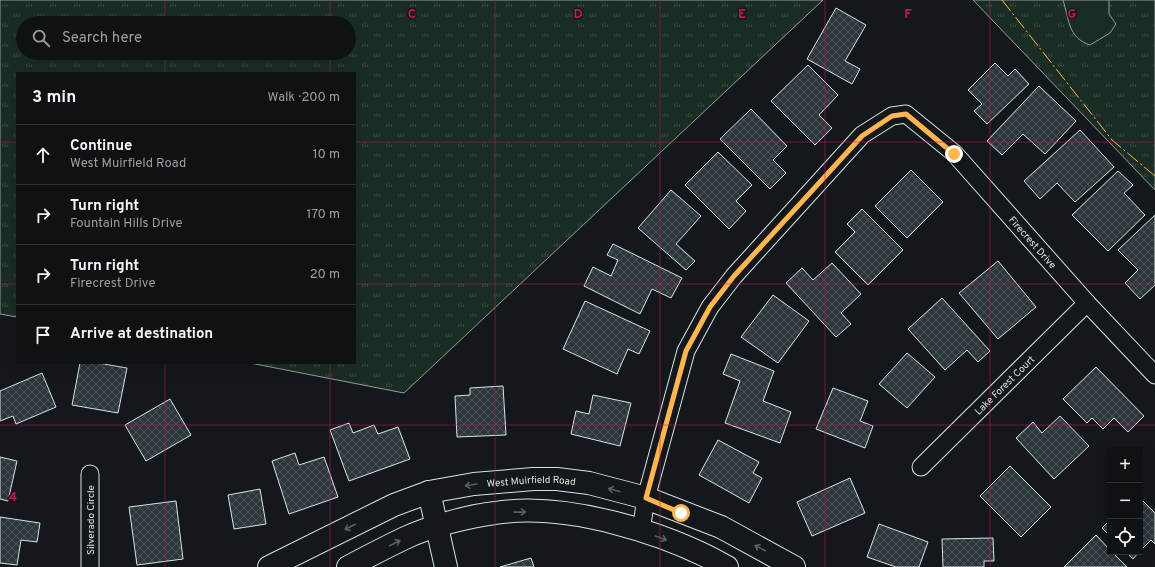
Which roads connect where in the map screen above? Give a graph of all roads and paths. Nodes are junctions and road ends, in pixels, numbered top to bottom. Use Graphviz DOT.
graph roads {
  1 [pos="1087,303"];
  2 [pos="1155,375"];
  3 [pos="921,467"];
  4 [pos="90,474"];
  5 [pos="429,492"];
  6 [pos="646,498"];
  7 [pos="437,527"];
  8 [pos="641,531"];
  9 [pos="90,567"];
  10 [pos="269,567"];
  11 [pos="348,567"];
  12 [pos="446,567"];
  13 [pos="727,567"];
  14 [pos="794,567"];
  1 -- 2 [label="street, Firecrest Drive"];
  1 -- 3 [label="street, Lake Forest Court"];
  1 -- 6 [label="street, Firecrest Drive"];
  4 -- 9 [label="street, Silverado Circle"];
  6 -- 5 [label="street, West Muirfield Road, one-way"];
  5 -- 7 [label="street"];
  5 -- 10 [label="street, West Muirfield Road, one-way"];
  6 -- 8 [label="street"];
  14 -- 6 [label="street, West Muirfield Road, one-way"];
  7 -- 8 [label="street, one-way"];
  11 -- 7 [label="street, one-way"];
  7 -- 12 [label="street"];
  8 -- 13 [label="street, one-way"];
}
